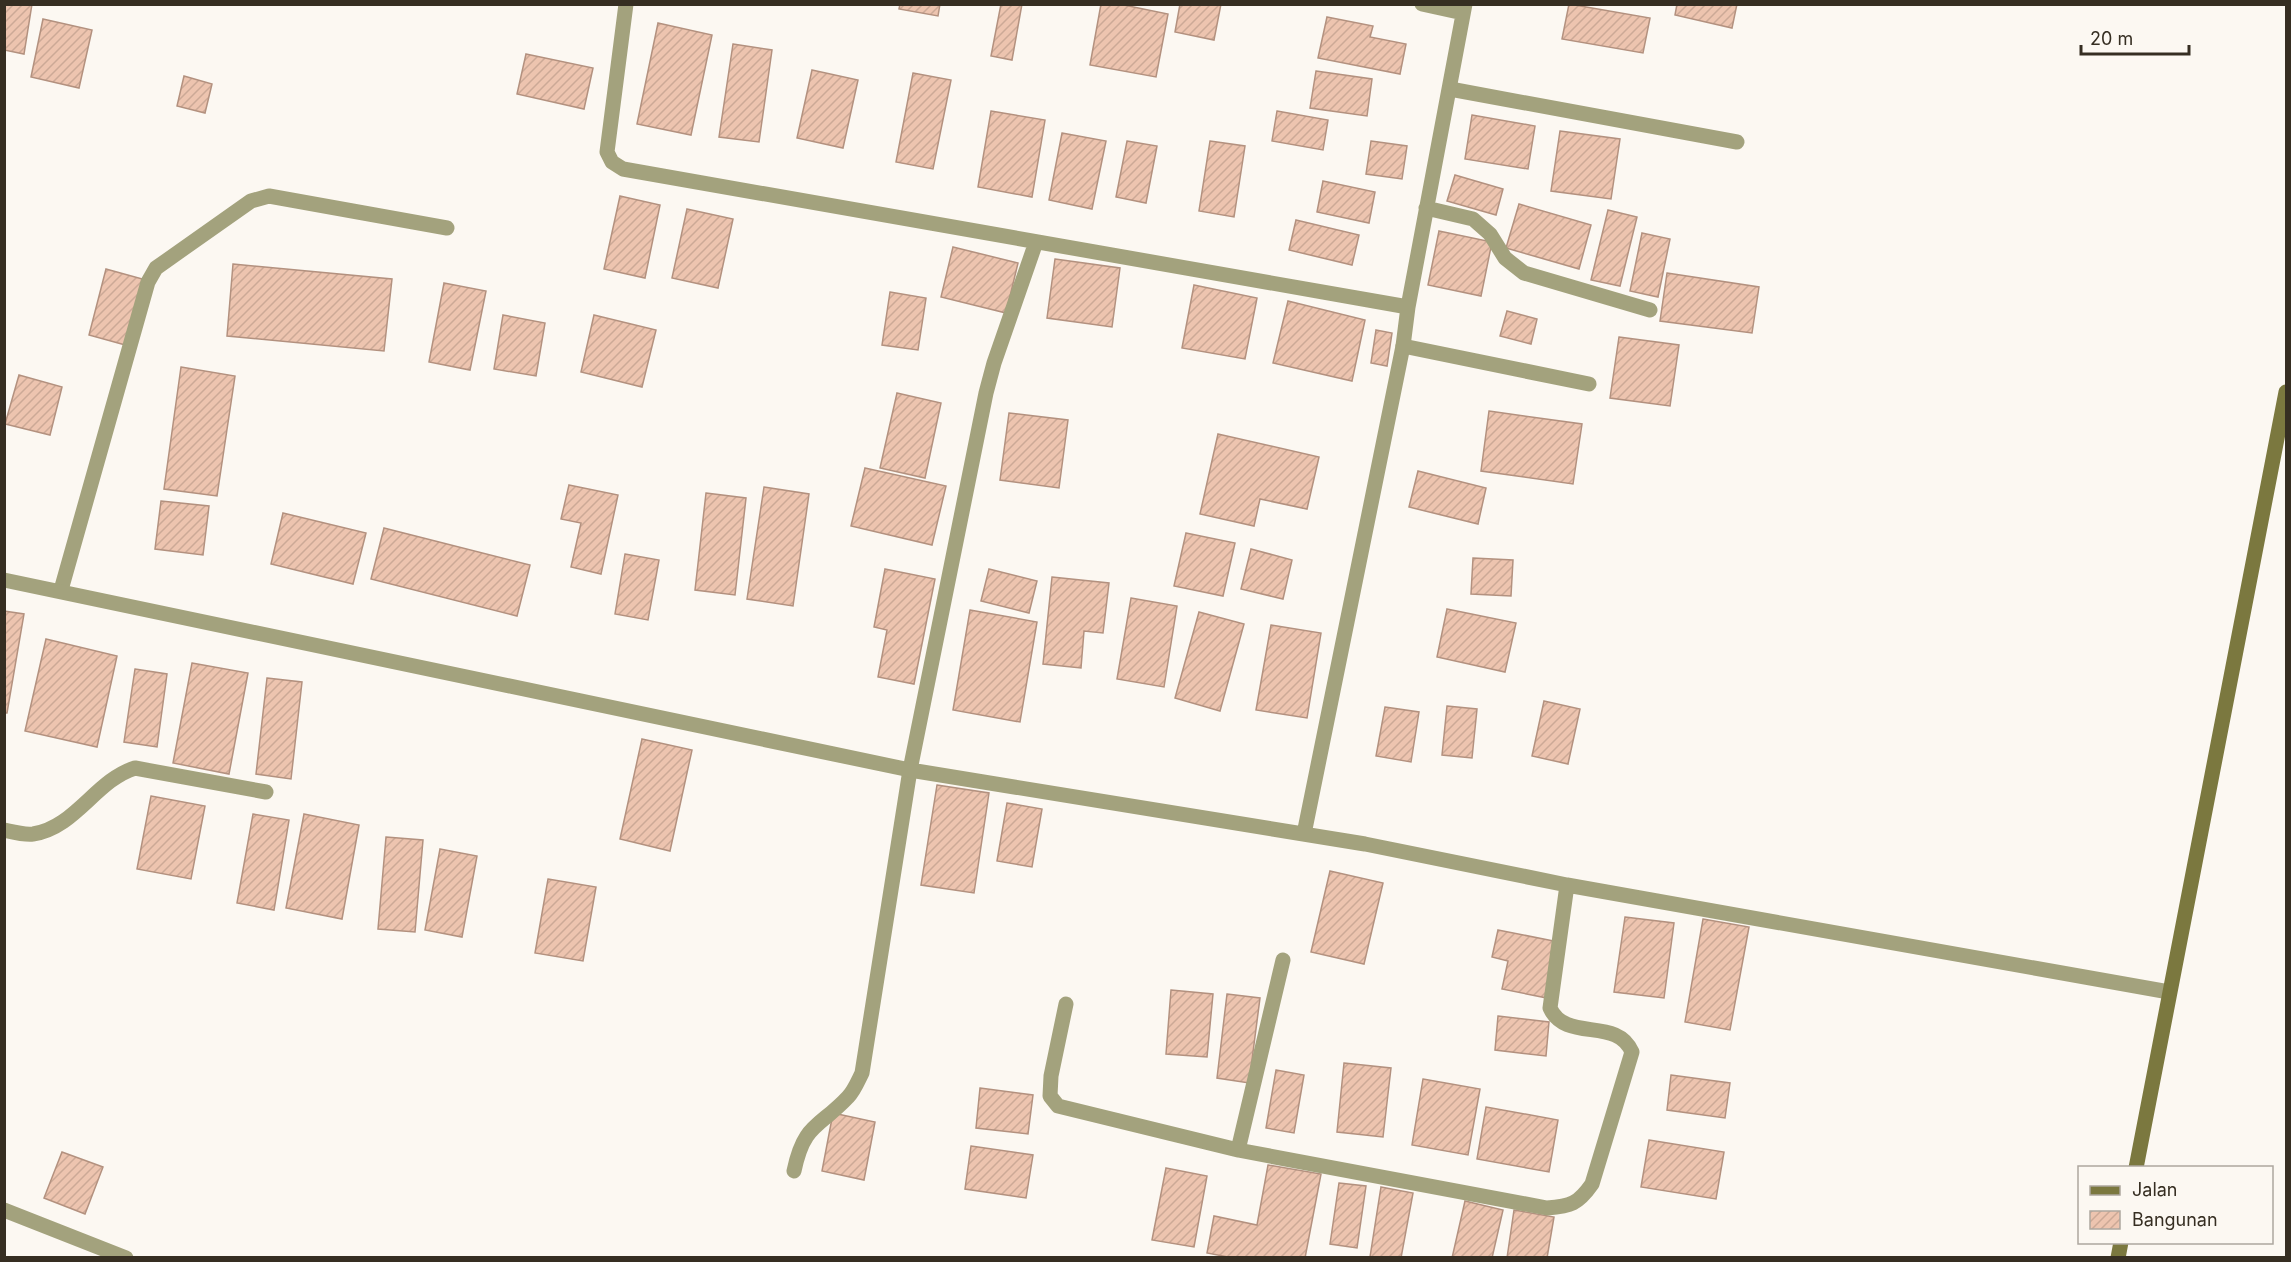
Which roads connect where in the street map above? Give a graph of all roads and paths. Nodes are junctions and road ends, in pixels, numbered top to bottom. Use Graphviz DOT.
graph roads {
  1 [pos="626,4"];
  2 [pos="1422,4"];
  3 [pos="1464,9"];
  4 [pos="1450,89"];
  5 [pos="1737,142"];
  6 [pos="1426,208"];
  7 [pos="447,228"];
  8 [pos="1036,242"];
  9 [pos="1408,307"];
  10 [pos="1650,310"];
  11 [pos="1403,346"];
  12 [pos="1589,384"];
  13 [pos="2286,392"];
  14 [pos="4,580"];
  15 [pos="61,590"];
  16 [pos="910,770"];
  17 [pos="266,792"];
  18 [pos="4,830"];
  19 [pos="1304,834"];
  20 [pos="1567,885"];
  21 [pos="1283,960"];
  22 [pos="2169,992"];
  23 [pos="1066,1004"];
  24 [pos="1238,1149"];
  25 [pos="2136,1166"];
  26 [pos="794,1171"];
  27 [pos="4,1210"];
  28 [pos="126,1257"];
  1 -- 8 [label="street"];
  2 -- 3 [label="street"];
  3 -- 4 [label="street"];
  4 -- 5 [label="street"];
  4 -- 6 [label="street"];
  6 -- 9 [label="street"];
  6 -- 10 [label="street"];
  7 -- 15 [label="street"];
  8 -- 9 [label="street"];
  8 -- 16 [label="street"];
  9 -- 11 [label="street"];
  11 -- 12 [label="street"];
  11 -- 19 [label="street"];
  13 -- 22 [label="main road"];
  14 -- 15 [label="street"];
  15 -- 16 [label="street"];
  16 -- 19 [label="street"];
  16 -- 26 [label="street"];
  17 -- 18 [label="street"];
  19 -- 20 [label="street"];
  20 -- 22 [label="street"];
  20 -- 24 [label="street"];
  21 -- 24 [label="street"];
  22 -- 25 [label="main road"];
  23 -- 24 [label="street"];
  27 -- 28 [label="street"];
}
